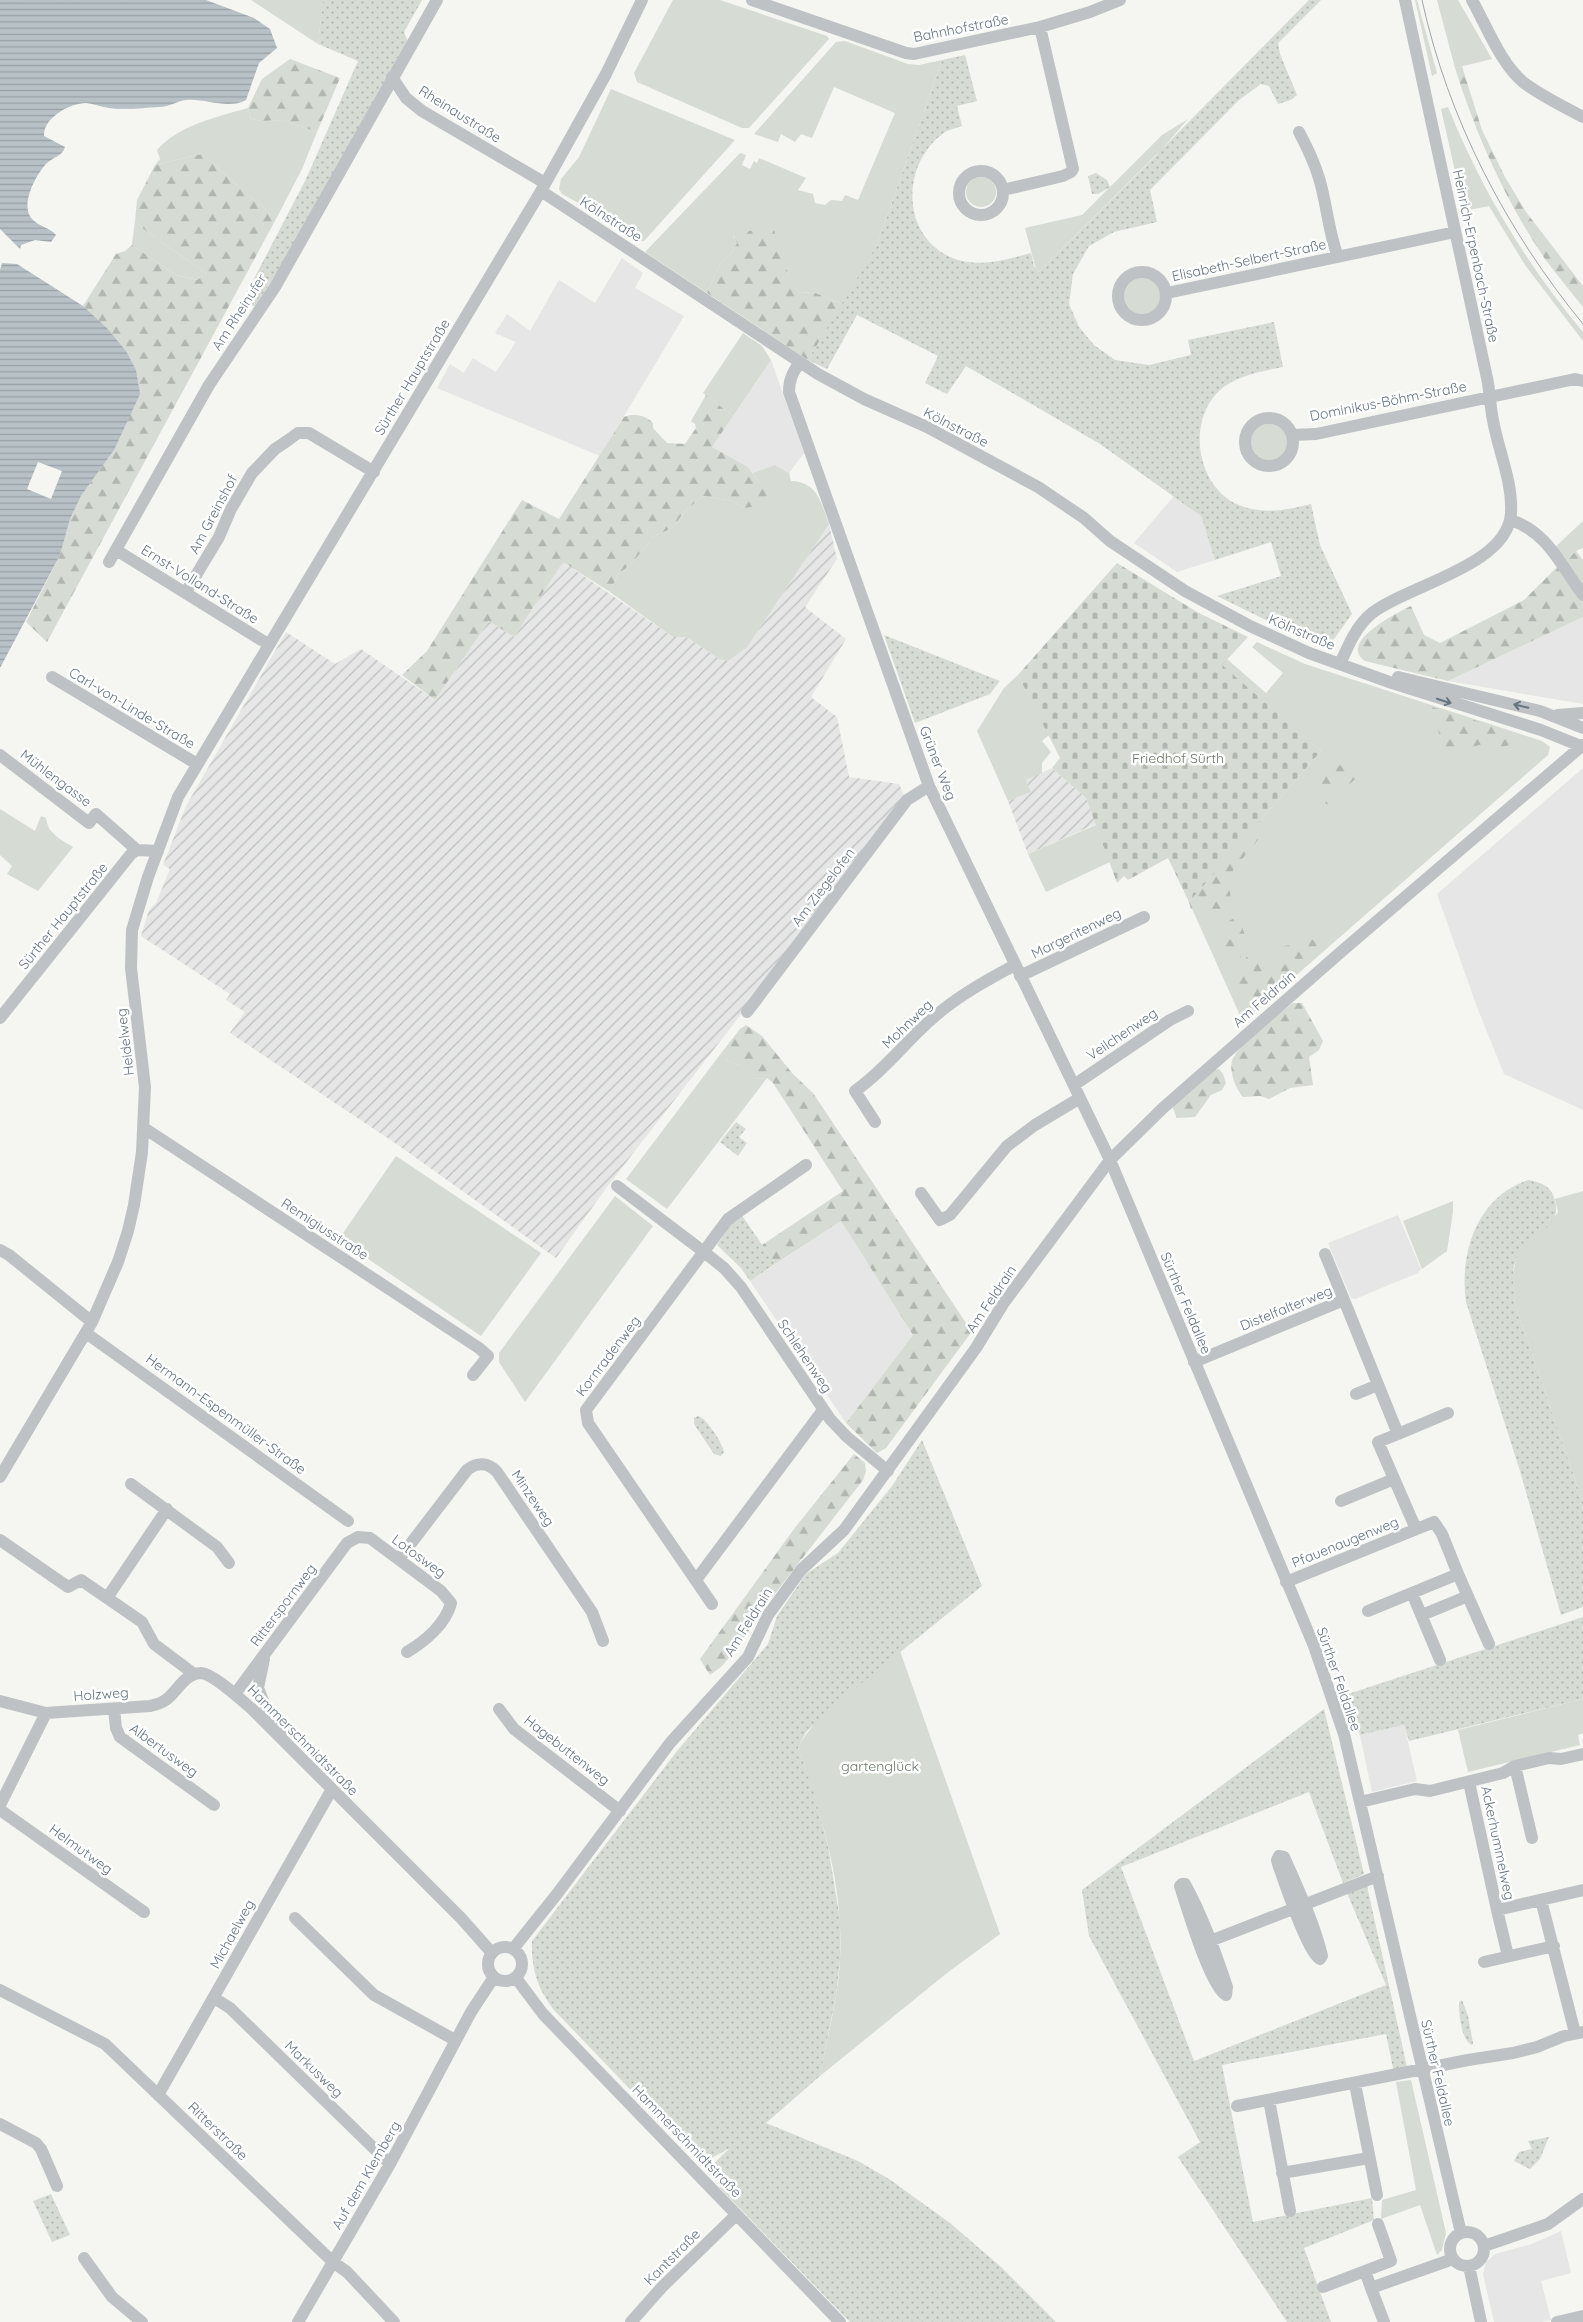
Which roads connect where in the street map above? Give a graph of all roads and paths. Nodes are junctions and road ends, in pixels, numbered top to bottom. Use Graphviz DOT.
graph roads {
  1 [pos="437,0"];
  2 [pos="641,0"];
  3 [pos="752,0"];
  4 [pos="1120,0"];
  5 [pos="1405,0"];
  6 [pos="1472,0"];
  7 [pos="1040,27"];
  8 [pos="392,78"];
  9 [pos="1583,117"];
  10 [pos="1299,132"];
  11 [pos="543,187"];
  12 [pos="1003,190"];
  13 [pos="1455,232"];
  14 [pos="1338,257"];
  15 [pos="1166,293"];
  16 [pos="800,362"];
  17 [pos="1583,381"];
  18 [pos="1490,396"];
  19 [pos="1292,435"];
  20 [pos="374,472"];
  21 [pos="1510,520"];
  22 [pos="116,550"];
  23 [pos="109,562"];
  24 [pos="186,592"];
  25 [pos="1583,595"];
  26 [pos="268,644"];
  27 [pos="1340,664"];
  28 [pos="1366,672"];
  29 [pos="52,677"];
  30 [pos="1583,713"];
  31 [pos="1555,716"];
  32 [pos="1583,728"];
  33 [pos="1583,746"];
  34 [pos="0,755"];
  35 [pos="197,764"];
  36 [pos="929,786"];
  37 [pos="137,850"];
  38 [pos="158,851"];
  39 [pos="1144,917"];
  40 [pos="1018,971"];
  41 [pos="1188,1011"];
  42 [pos="748,1012"];
  43 [pos="0,1018"];
  44 [pos="1074,1085"];
  45 [pos="1080,1098"];
  46 [pos="875,1122"];
  47 [pos="144,1128"];
  48 [pos="1110,1160"];
  49 [pos="806,1165"];
  50 [pos="617,1186"];
  51 [pos="921,1193"];
  52 [pos="0,1250"];
  53 [pos="704,1252"];
  54 [pos="1325,1254"];
  55 [pos="1344,1300"];
  56 [pos="89,1327"];
  57 [pos="1194,1362"];
  58 [pos="473,1375"];
  59 [pos="1378,1385"];
  60 [pos="1356,1394"];
  61 [pos="823,1410"];
  62 [pos="1448,1413"];
  63 [pos="1398,1434"];
  64 [pos="888,1471"];
  65 [pos="0,1477"];
  66 [pos="1394,1479"];
  67 [pos="131,1484"];
  68 [pos="1341,1501"];
  69 [pos="167,1510"];
  70 [pos="348,1521"];
  71 [pos="1416,1529"];
  72 [pos="358,1537"];
  73 [pos="0,1540"];
  74 [pos="399,1560"];
  75 [pos="229,1563"];
  76 [pos="1458,1574"];
  77 [pos="696,1580"];
  78 [pos="1286,1582"];
  79 [pos="1412,1593"];
  80 [pos="1468,1596"];
  81 [pos="107,1598"];
  82 [pos="712,1604"];
  83 [pos="1368,1611"];
  84 [pos="1422,1615"];
  85 [pos="603,1641"];
  86 [pos="1489,1644"];
  87 [pos="407,1652"];
  88 [pos="264,1655"];
  89 [pos="1440,1660"];
  90 [pos="194,1674"];
  91 [pos="235,1694"];
  92 [pos="0,1701"];
  93 [pos="114,1709"];
  94 [pos="499,1710"];
  95 [pos="46,1713"];
  96 [pos="288,1746"];
  97 [pos="1583,1754"];
  98 [pos="1515,1766"];
  99 [pos="1469,1782"];
  100 [pos="332,1789"];
  101 [pos="1360,1802"];
  102 [pos="0,1804"];
  103 [pos="214,1805"];
  104 [pos="0,1810"];
  105 [pos="620,1811"];
  106 [pos="1532,1838"];
  107 [pos="1378,1876"];
  108 [pos="1583,1890"];
  109 [pos="1542,1900"];
  110 [pos="1497,1910"];
  111 [pos="144,1912"];
  112 [pos="295,1918"];
  113 [pos="1206,1943"];
  114 [pos="1554,1946"];
  115 [pos="513,1949"];
  116 [pos="492,1953"];
  117 [pos="1508,1956"];
  118 [pos="1484,1962"];
  119 [pos="494,1977"];
  120 [pos="516,1978"];
  121 [pos="0,1990"];
  122 [pos="214,1998"];
  123 [pos="1579,2032"];
  124 [pos="456,2040"];
  125 [pos="1422,2070"];
  126 [pos="1355,2084"];
  127 [pos="158,2095"];
  128 [pos="1269,2100"];
  129 [pos="1237,2106"];
  130 [pos="0,2124"];
  131 [pos="1369,2158"];
  132 [pos="390,2164"];
  133 [pos="1282,2173"];
  134 [pos="57,2186"];
  135 [pos="1376,2196"];
  136 [pos="1583,2199"];
  137 [pos="1290,2211"];
  138 [pos="736,2215"];
  139 [pos="1378,2224"];
  140 [pos="1461,2233"];
  141 [pos="1484,2246"];
  142 [pos="84,2258"];
  143 [pos="1453,2258"];
  144 [pos="333,2262"];
  145 [pos="1391,2262"];
  146 [pos="1469,2266"];
  147 [pos="1364,2271"];
  148 [pos="1398,2279"];
  149 [pos="1323,2287"];
  150 [pos="1371,2288"];
  151 [pos="1583,2316"];
  152 [pos="1480,2321"];
  153 [pos="142,2322"];
  154 [pos="298,2322"];
  155 [pos="394,2322"];
  156 [pos="632,2322"];
  157 [pos="840,2322"];
  158 [pos="1384,2322"];
  159 [pos="1557,2322"];
  1 -- 8 [label="street"];
  2 -- 11 [label="street, Sürther Hauptstraße"];
  3 -- 7 [label="street, Bahnhofstraße"];
  4 -- 7 [label="street, Bahnhofstraße"];
  5 -- 13 [label="street, Heinrich-Erpenbach-Straße"];
  6 -- 9 [label="street"];
  7 -- 12 [label="street"];
  8 -- 11 [label="street, Rheinaustraße"];
  8 -- 22 [label="street, Am Rheinufer"];
  10 -- 14 [label="street, Elisabeth-Selbert-Straße"];
  11 -- 16 [label="street, Kölnstraße"];
  11 -- 20 [label="street, Sürther Hauptstraße"];
  13 -- 14 [label="street, Elisabeth-Selbert-Straße"];
  13 -- 18 [label="street, Heinrich-Erpenbach-Straße"];
  14 -- 15 [label="street, Elisabeth-Selbert-Straße"];
  16 -- 27 [label="street, Kölnstraße"];
  16 -- 36 [label="street, Grüner Weg"];
  17 -- 18 [label="street, Dominikus-Böhm-Straße"];
  18 -- 19 [label="street, Dominikus-Böhm-Straße"];
  18 -- 21 [label="street, Heinrich-Erpenbach-Straße"];
  20 -- 24 [label="street, Am Greinshof"];
  20 -- 26 [label="street, Sürther Hauptstraße"];
  21 -- 25 [label="street"];
  21 -- 27 [label="street"];
  22 -- 23 [label="street, Am Rheinufer"];
  22 -- 24 [label="street, Ernst-Volland-Straße"];
  24 -- 26 [label="street, Ernst-Volland-Straße"];
  26 -- 35 [label="street, Sürther Hauptstraße"];
  27 -- 28 [label="street, Kölnstraße"];
  31 -- 28 [label="street, Kölnstraße, one-way"];
  28 -- 33 [label="street, Kölnstraße, one-way"];
  29 -- 35 [label="street, Carl-von-Linde-Straße"];
  30 -- 31 [label="street"];
  31 -- 32 [label="street, Kölnstraße"];
  33 -- 48 [label="street, Am Feldrain"];
  34 -- 37 [label="street, Mühlengasse"];
  35 -- 38 [label="street, Heidelweg"];
  36 -- 40 [label="street, Grüner Weg"];
  36 -- 42 [label="street, Am Ziegelofen"];
  37 -- 38 [label="street"];
  37 -- 43 [label="street, Sürther Hauptstraße"];
  38 -- 47 [label="street, Heidelweg"];
  39 -- 40 [label="street, Margeritenweg"];
  40 -- 44 [label="street, Grüner Weg"];
  40 -- 46 [label="street, Mohnweg"];
  41 -- 44 [label="street, Veilchenweg"];
  44 -- 45 [label="street, Grüner Weg"];
  45 -- 48 [label="street, Grüner Weg"];
  45 -- 51 [label="street"];
  47 -- 56 [label="street, Heidelweg"];
  47 -- 58 [label="street, Remigiusstraße"];
  48 -- 57 [label="street, Sürther Feldallee"];
  48 -- 64 [label="street, Am Feldrain"];
  49 -- 53 [label="street"];
  50 -- 53 [label="street, Schlehenweg"];
  52 -- 56 [label="street"];
  53 -- 61 [label="street, Schlehenweg"];
  53 -- 77 [label="street, Kornradenweg"];
  54 -- 55 [label="street, Distelfalterweg"];
  55 -- 57 [label="street, Distelfalterweg"];
  55 -- 59 [label="street"];
  56 -- 65 [label="street, Heidelweg"];
  56 -- 70 [label="street, Hermann-Espenmüller-Straße"];
  57 -- 78 [label="street, Sürther Feldallee"];
  59 -- 60 [label="street"];
  59 -- 63 [label="street"];
  61 -- 64 [label="street, Schlehenweg"];
  61 -- 77 [label="street"];
  62 -- 63 [label="street, Pfauenaugenweg"];
  63 -- 66 [label="street, Pfauenaugenweg"];
  64 -- 105 [label="street, Am Feldrain"];
  66 -- 68 [label="street"];
  66 -- 71 [label="street, Pfauenaugenweg"];
  67 -- 69 [label="street"];
  69 -- 75 [label="street"];
  69 -- 81 [label="street"];
  71 -- 76 [label="street, Pfauenaugenweg"];
  71 -- 78 [label="street, Pfauenaugenweg"];
  72 -- 74 [label="street, Lotosweg"];
  72 -- 88 [label="street, Ritterspornweg"];
  73 -- 81 [label="street, Hammerschmidtstraße"];
  74 -- 85 [label="street, Minzeweg"];
  74 -- 87 [label="street, Lotosweg"];
  76 -- 79 [label="street"];
  76 -- 80 [label="street, Pfauenaugenweg"];
  77 -- 82 [label="street, Kornradenweg"];
  78 -- 101 [label="street, Sürther Feldallee"];
  79 -- 83 [label="street"];
  79 -- 84 [label="street"];
  80 -- 84 [label="street"];
  80 -- 86 [label="street, Pfauenaugenweg"];
  81 -- 90 [label="street, Hammerschmidtstraße"];
  84 -- 89 [label="street"];
  88 -- 91 [label="street, Ritterspornweg"];
  88 -- 96 [label="street"];
  90 -- 91 [label="street, Hammerschmidtstraße"];
  90 -- 93 [label="street, Holzweg"];
  91 -- 96 [label="street, Hammerschmidtstraße"];
  92 -- 95 [label="street, Holzweg"];
  93 -- 95 [label="street, Holzweg"];
  93 -- 103 [label="street, Albertusweg"];
  94 -- 105 [label="street, Hagebuttenweg"];
  95 -- 102 [label="street"];
  96 -- 100 [label="street, Hammerschmidtstraße"];
  97 -- 98 [label="street"];
  98 -- 99 [label="street"];
  98 -- 106 [label="street"];
  99 -- 101 [label="street"];
  99 -- 110 [label="street, Ackerhummelweg"];
  100 -- 116 [label="street, Hammerschmidtstraße"];
  100 -- 122 [label="street, Michaelweg"];
  101 -- 107 [label="street, Sürther Feldallee"];
  104 -- 111 [label="street, Helmutweg"];
  105 -- 115 [label="street, Am Feldrain"];
  107 -- 113 [label="street"];
  107 -- 125 [label="street, Sürther Feldallee"];
  108 -- 109 [label="street, Ackerhummelweg"];
  109 -- 110 [label="street, Ackerhummelweg"];
  109 -- 114 [label="street"];
  110 -- 117 [label="street, Ackerhummelweg"];
  112 -- 124 [label="street"];
  114 -- 117 [label="street"];
  114 -- 123 [label="street"];
  115 -- 116 [label="street"];
  115 -- 120 [label="street"];
  116 -- 119 [label="street"];
  117 -- 118 [label="street"];
  119 -- 120 [label="street"];
  119 -- 124 [label="street, Auf dem Klemberg"];
  120 -- 138 [label="street, Hammerschmidtstraße"];
  121 -- 127 [label="street, Ritterstraße"];
  122 -- 127 [label="street, Michaelweg"];
  122 -- 132 [label="street, Markusweg"];
  123 -- 125 [label="street"];
  124 -- 132 [label="street, Auf dem Klemberg"];
  125 -- 126 [label="street"];
  125 -- 140 [label="street, Sürther Feldallee"];
  126 -- 128 [label="street"];
  126 -- 131 [label="street"];
  127 -- 144 [label="street, Ritterstraße"];
  128 -- 129 [label="street"];
  128 -- 133 [label="street"];
  130 -- 134 [label="street"];
  131 -- 133 [label="street"];
  131 -- 135 [label="street"];
  132 -- 144 [label="street, Auf dem Klemberg"];
  133 -- 137 [label="street"];
  136 -- 141 [label="street"];
  138 -- 156 [label="street, Kantstraße"];
  138 -- 157 [label="street, Hammerschmidtstraße"];
  139 -- 145 [label="street"];
  140 -- 141 [label="street"];
  140 -- 143 [label="street"];
  141 -- 146 [label="street"];
  142 -- 153 [label="street"];
  143 -- 146 [label="street"];
  143 -- 148 [label="street"];
  144 -- 154 [label="street, Auf dem Klemberg"];
  144 -- 155 [label="street, Ritterstraße"];
  145 -- 147 [label="street"];
  145 -- 148 [label="street"];
  146 -- 152 [label="street"];
  147 -- 149 [label="street"];
  147 -- 150 [label="street"];
  148 -- 150 [label="street"];
  150 -- 158 [label="street"];
  151 -- 159 [label="street"];
}
